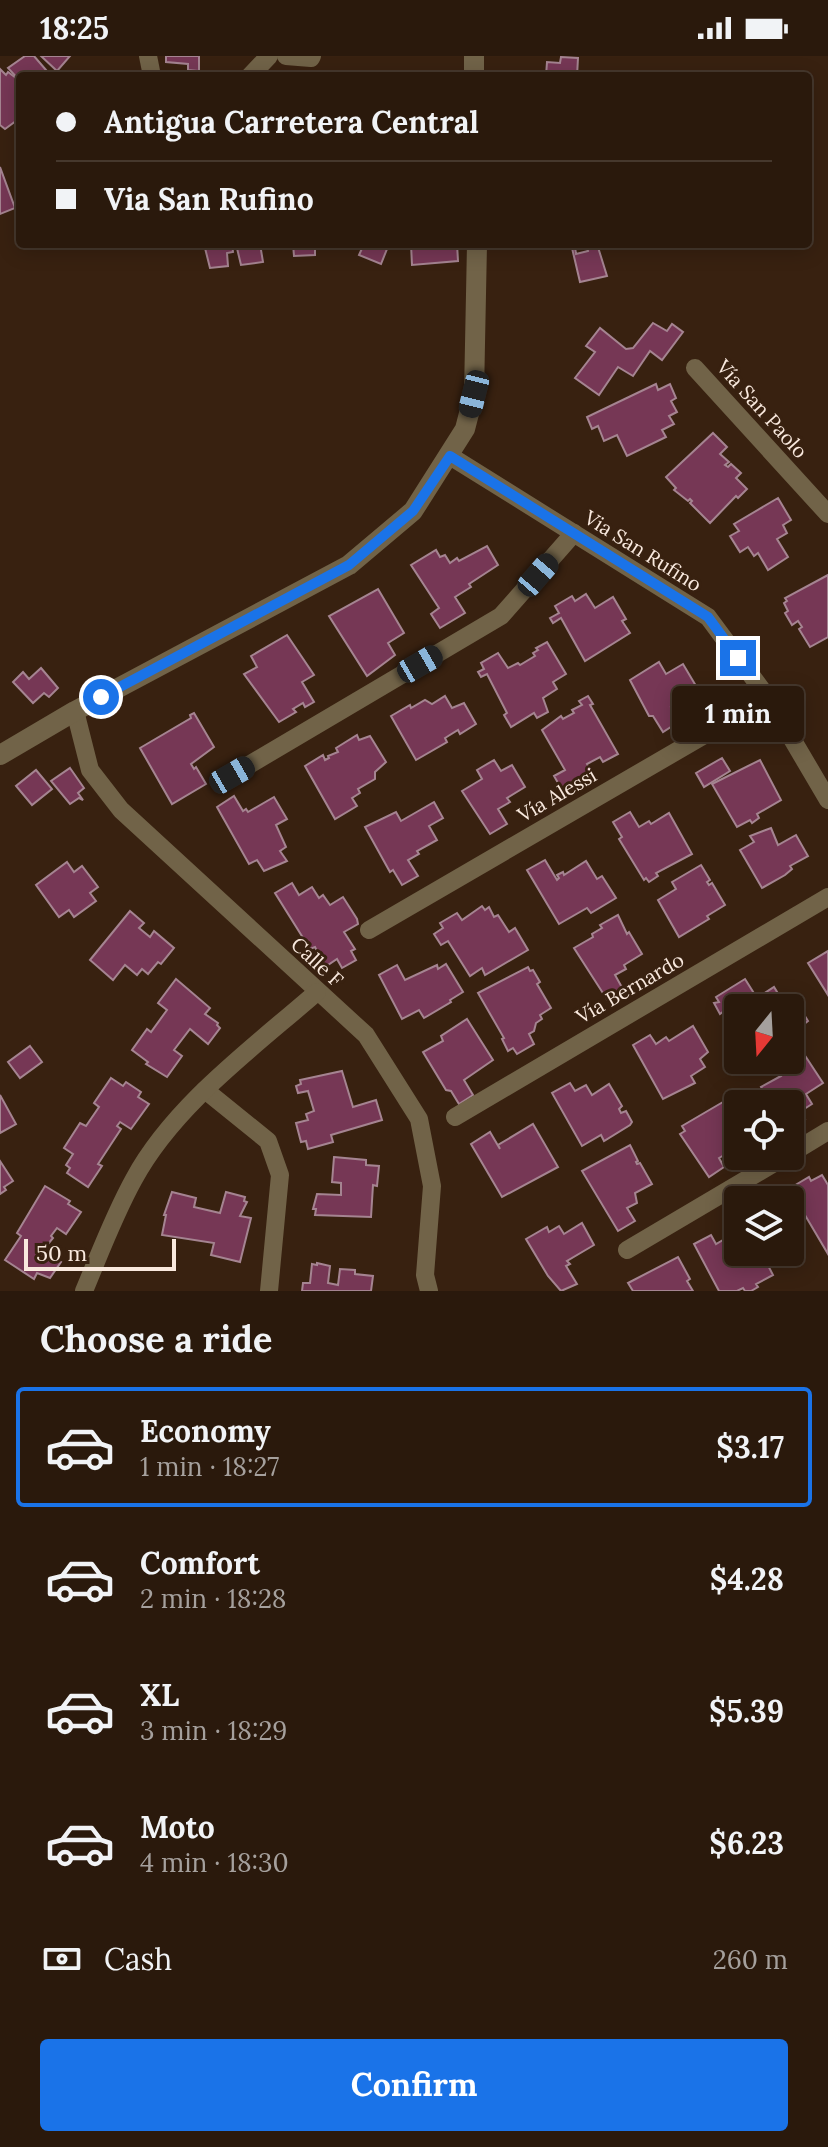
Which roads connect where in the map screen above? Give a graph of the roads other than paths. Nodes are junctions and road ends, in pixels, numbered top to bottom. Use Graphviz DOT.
graph roads {
  1 [pos="269,56"];
  2 [pos="286,56"];
  3 [pos="312,56"];
  4 [pos="254,72"];
  5 [pos="477,248"];
  6 [pos="695,368"];
  7 [pos="450,456"];
  8 [pos="828,514"];
  9 [pos="574,533"];
  10 [pos="768,698"];
  11 [pos="75,711"];
  12 [pos="0,755"];
  13 [pos="232,775"];
  14 [pos="828,800"];
  15 [pos="828,897"];
  16 [pos="369,930"];
  17 [pos="317,992"];
  18 [pos="205,1090"];
  19 [pos="455,1117"];
  20 [pos="828,1131"];
  21 [pos="804,1145"];
  22 [pos="763,1170"];
  23 [pos="627,1250"];
  24 [pos="84,1291"];
  25 [pos="269,1291"];
  26 [pos="429,1291"];
  1 -- 4 [label="street"];
  2 -- 3 [label="street"];
  5 -- 7 [label="street"];
  6 -- 8 [label="street, Vía San Paolo"];
  7 -- 9 [label="street, Via San Rufino"];
  7 -- 11 [label="street"];
  9 -- 10 [label="street, Via San Rufino"];
  9 -- 13 [label="street"];
  10 -- 14 [label="street, Via San Rufino"];
  10 -- 16 [label="street, Vía Alessi"];
  11 -- 12 [label="street"];
  11 -- 17 [label="street, Calle F"];
  15 -- 19 [label="street, Vía Bernardo"];
  17 -- 18 [label="street"];
  17 -- 26 [label="street, Calle F"];
  18 -- 24 [label="street"];
  18 -- 25 [label="street"];
  20 -- 21 [label="street"];
  22 -- 23 [label="street"];
}
